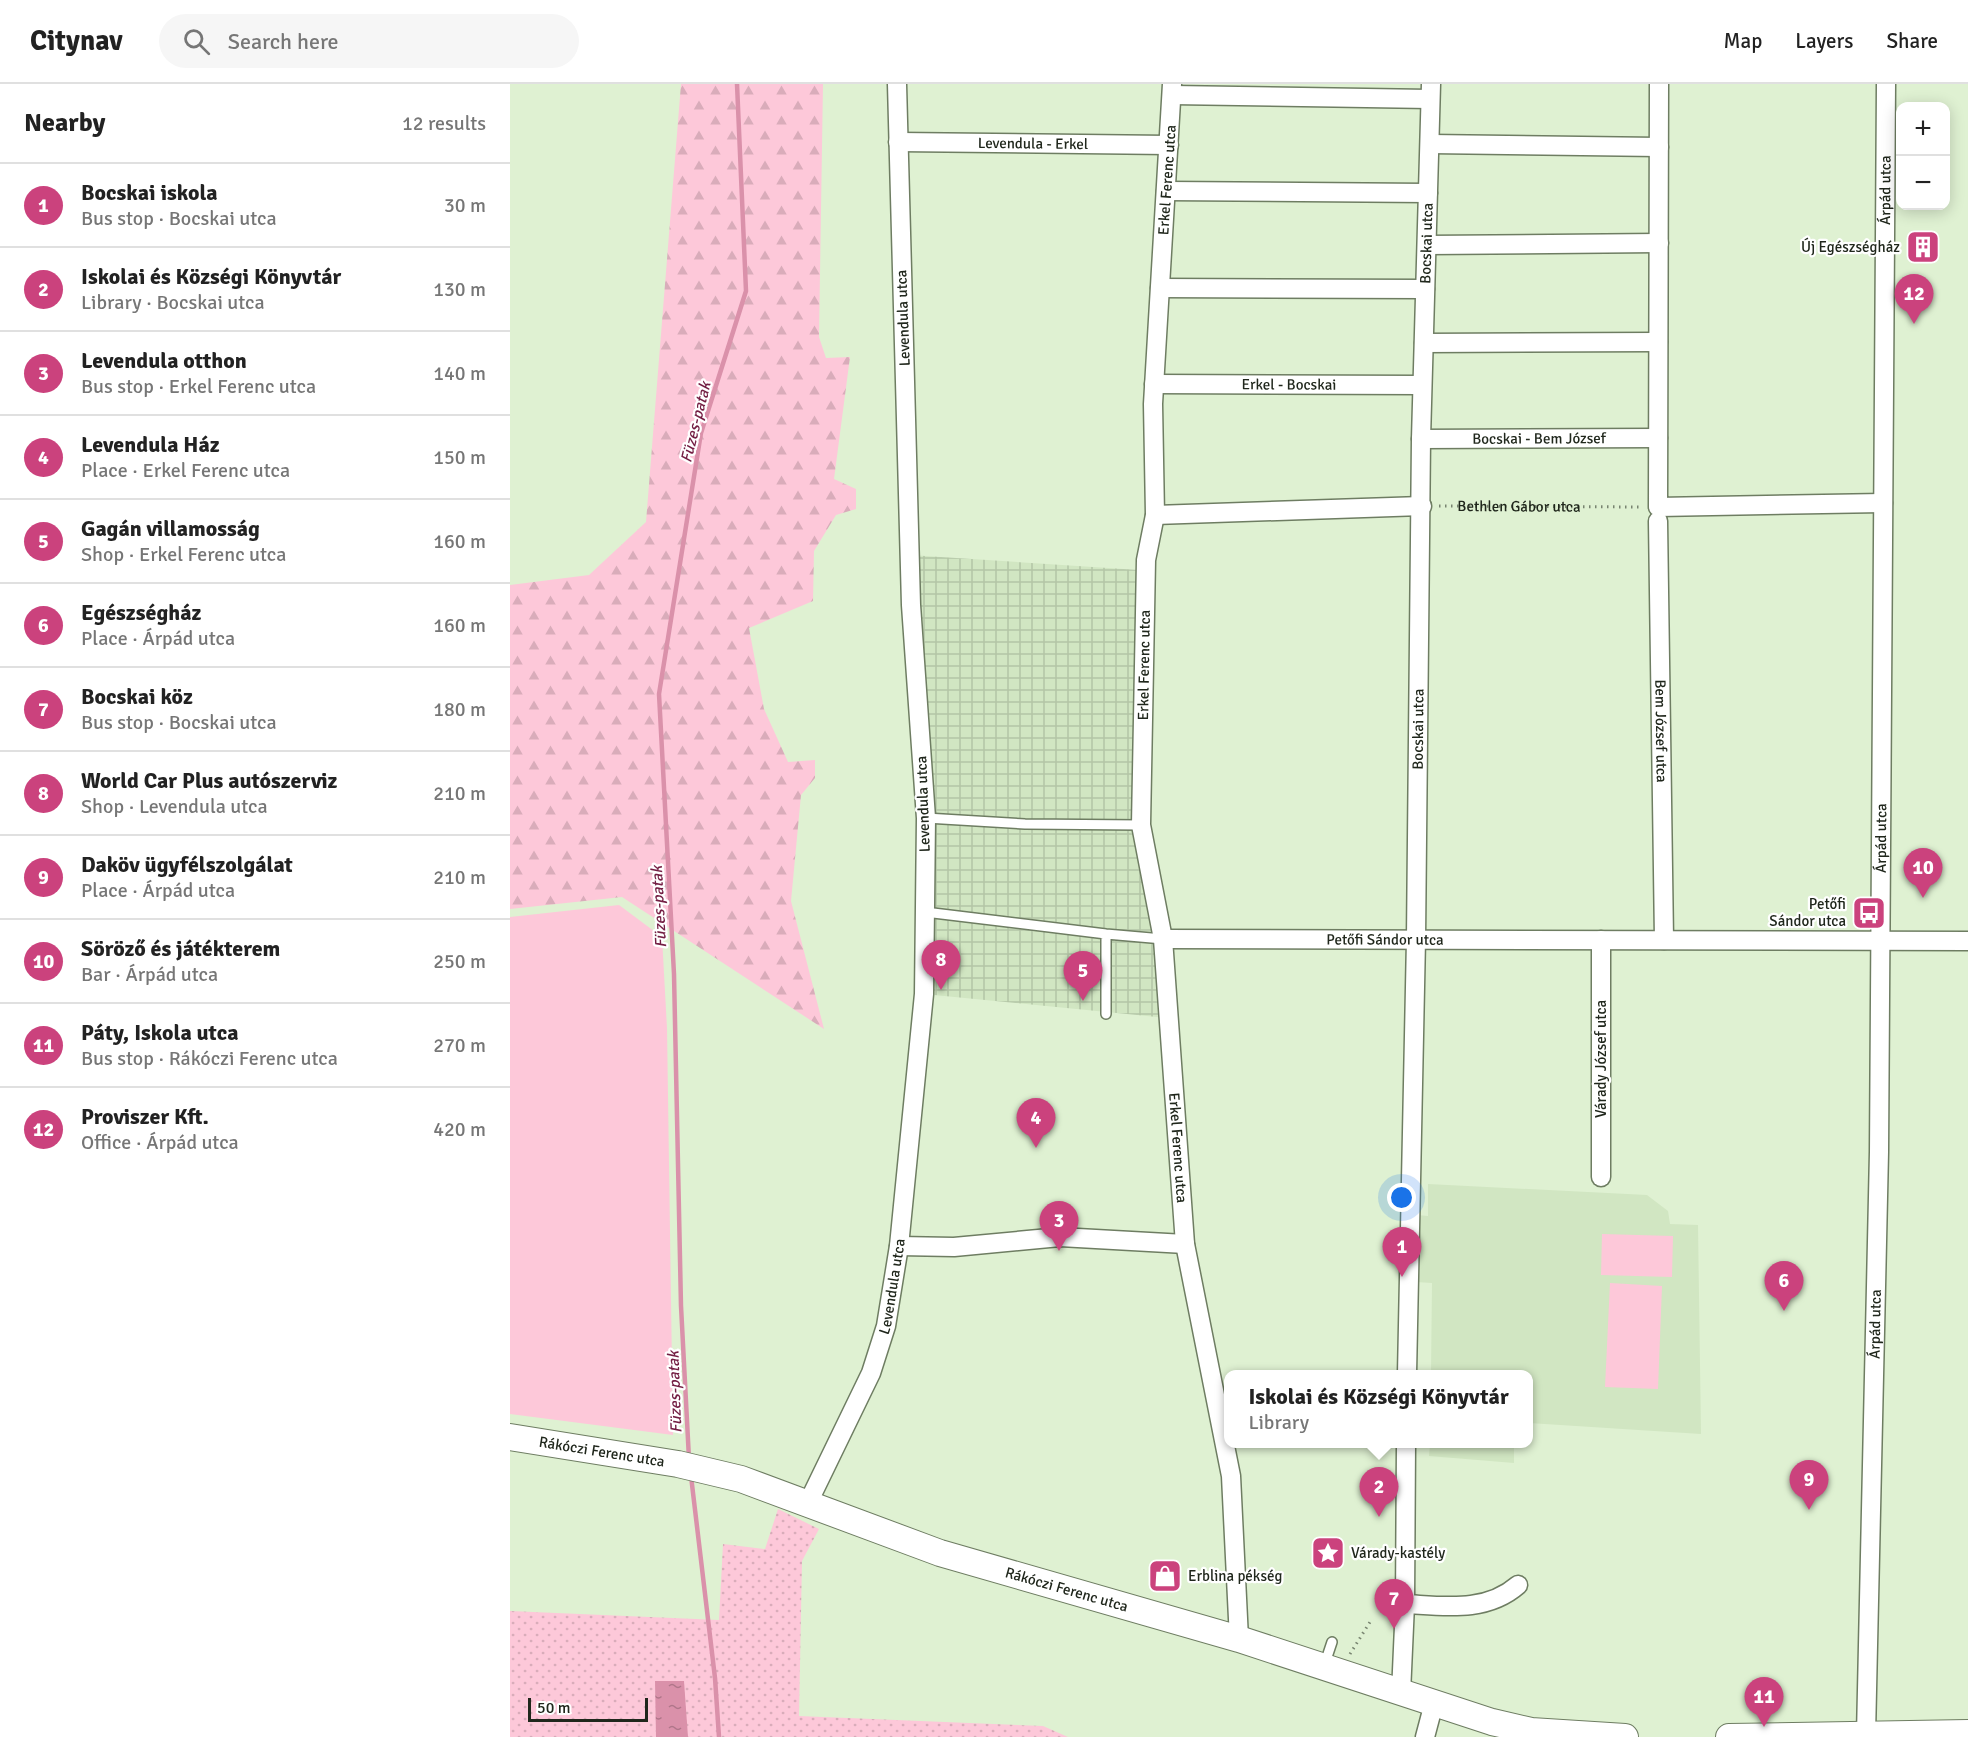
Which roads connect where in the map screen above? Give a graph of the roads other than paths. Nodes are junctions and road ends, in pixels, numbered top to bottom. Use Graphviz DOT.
graph roads {
  1 [pos="897,84"];
  2 [pos="1659,84"];
  3 [pos="1886,84"];
  4 [pos="1172,89"];
  5 [pos="1430,91"];
  6 [pos="898,142"];
  7 [pos="1430,144"];
  8 [pos="1169,145"];
  9 [pos="1659,147"];
  10 [pos="1166,192"];
  11 [pos="1428,193"];
  12 [pos="1659,243"];
  13 [pos="1427,245"];
  14 [pos="1160,288"];
  15 [pos="1425,289"];
  16 [pos="1658,342"];
  17 [pos="1424,343"];
  18 [pos="1154,384"];
  19 [pos="1422,385"];
  20 [pos="1658,438"];
  21 [pos="1421,439"];
  22 [pos="1883,503"];
  23 [pos="1422,506"];
  24 [pos="1658,514"];
  25 [pos="1155,515"];
  26 [pos="926,818"];
  27 [pos="1142,825"];
  28 [pos="925,912"];
  29 [pos="1106,934"];
  30 [pos="1163,939"];
  31 [pos="1416,939"];
  32 [pos="1601,940"];
  33 [pos="1664,940"];
  34 [pos="1880,941"];
  35 [pos="1968,941"];
  36 [pos="1106,1014"];
  37 [pos="1601,1177"];
  38 [pos="1185,1244"];
  39 [pos="899,1246"];
  40 [pos="1407,1370"];
  41 [pos="510,1437"];
  42 [pos="1224,1437"];
  43 [pos="1226,1448"];
  44 [pos="1406,1448"];
  45 [pos="807,1504"];
  46 [pos="1518,1585"];
  47 [pos="1405,1604"];
  48 [pos="1239,1639"];
  49 [pos="1332,1642"];
  50 [pos="1324,1667"];
  51 [pos="1401,1693"];
  52 [pos="1434,1703"];
  53 [pos="1968,1733"];
  54 [pos="1866,1735"];
  55 [pos="1425,1737"];
  56 [pos="1625,1737"];
  57 [pos="1729,1737"];
  1 -- 6 [label="street, Levendula utca"];
  2 -- 9 [label="street, Bem József utca"];
  3 -- 22 [label="street, Árpád utca"];
  4 -- 5 [label="street"];
  4 -- 8 [label="street, Erkel Ferenc utca"];
  5 -- 7 [label="street, Bocskai utca"];
  6 -- 8 [label="street, Levendula - Erkel"];
  6 -- 26 [label="street, Levendula utca"];
  7 -- 9 [label="street"];
  7 -- 11 [label="street, Bocskai utca"];
  8 -- 10 [label="street, Erkel Ferenc utca"];
  9 -- 12 [label="street, Bem József utca"];
  10 -- 11 [label="street"];
  10 -- 14 [label="street, Erkel Ferenc utca"];
  11 -- 13 [label="street, Bocskai utca"];
  12 -- 13 [label="street"];
  12 -- 16 [label="street, Bem József utca"];
  13 -- 15 [label="street, Bocskai utca"];
  14 -- 15 [label="street"];
  14 -- 18 [label="street, Erkel Ferenc utca"];
  15 -- 17 [label="street, Bocskai utca"];
  16 -- 17 [label="street"];
  16 -- 20 [label="street, Bem József utca"];
  17 -- 19 [label="street, Bocskai utca"];
  18 -- 19 [label="street, Erkel - Bocskai"];
  18 -- 25 [label="street, Erkel Ferenc utca"];
  19 -- 21 [label="street, Bocskai utca"];
  20 -- 21 [label="street, Bocskai - Bem József"];
  20 -- 24 [label="street, Bem József utca"];
  21 -- 23 [label="street, Bocskai utca"];
  22 -- 24 [label="street"];
  22 -- 34 [label="street, Árpád utca"];
  23 -- 25 [label="street"];
  23 -- 31 [label="street, Bocskai utca"];
  24 -- 33 [label="street, Bem József utca"];
  25 -- 27 [label="street, Erkel Ferenc utca"];
  26 -- 27 [label="lane"];
  26 -- 28 [label="street, Levendula utca"];
  27 -- 30 [label="street, Erkel Ferenc utca"];
  28 -- 29 [label="lane"];
  28 -- 39 [label="street, Levendula utca"];
  29 -- 30 [label="lane"];
  29 -- 36 [label="lane"];
  30 -- 31 [label="street, Petőfi Sándor utca"];
  30 -- 38 [label="street, Erkel Ferenc utca"];
  31 -- 32 [label="street, Petőfi Sándor utca"];
  31 -- 40 [label="street, Bocskai utca"];
  32 -- 33 [label="street, Petőfi Sándor utca"];
  32 -- 37 [label="street, Várady József utca"];
  33 -- 34 [label="street, Petőfi Sándor utca"];
  34 -- 35 [label="street, Petőfi Sándor utca"];
  34 -- 54 [label="street, Árpád utca"];
  38 -- 39 [label="street"];
  38 -- 42 [label="street, Erkel Ferenc utca"];
  39 -- 45 [label="street, Levendula utca"];
  41 -- 45 [label="main road, Rákóczi Ferenc utca"];
  43 -- 48 [label="street, Erkel Ferenc utca"];
  44 -- 47 [label="street"];
  45 -- 48 [label="main road, Rákóczi Ferenc utca"];
  46 -- 47 [label="street"];
  47 -- 51 [label="street"];
  48 -- 50 [label="main road, Rákóczi Ferenc utca"];
  49 -- 50 [label="lane"];
  50 -- 51 [label="main road, Rákóczi Ferenc utca"];
  51 -- 52 [label="main road, Rákóczi Ferenc utca"];
  52 -- 55 [label="street"];
  52 -- 56 [label="main road, Rákóczi Ferenc utca"];
  53 -- 54 [label="main road"];
  54 -- 57 [label="main road"];
}
